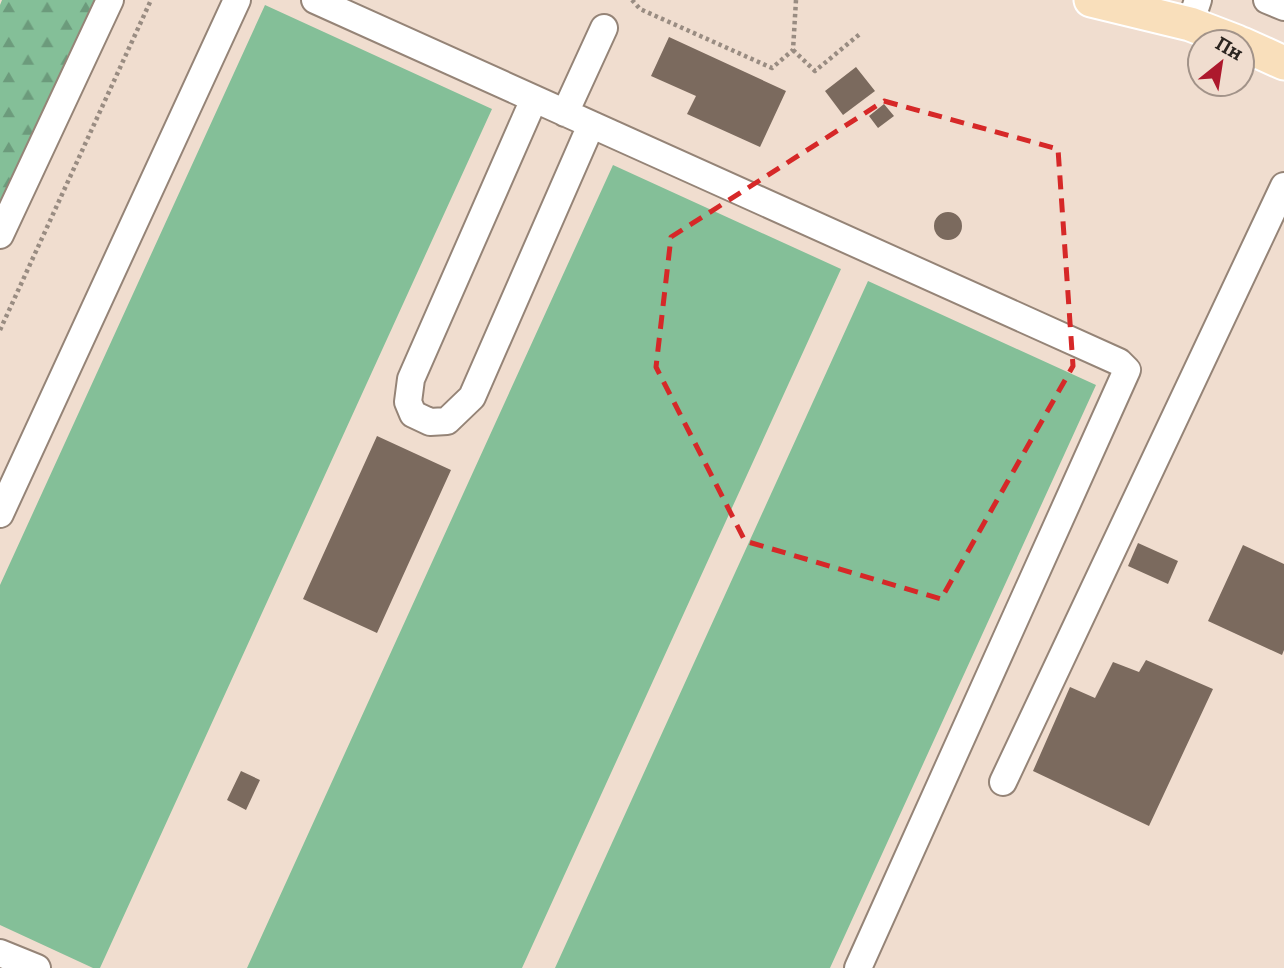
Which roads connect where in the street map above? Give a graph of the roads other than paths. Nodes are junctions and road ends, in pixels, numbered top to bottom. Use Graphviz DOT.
graph roads {
  1 [pos="110,0"];
  2 [pos="237,0"];
  3 [pos="315,0"];
  4 [pos="1091,0"];
  5 [pos="1267,0"];
  6 [pos="1284,7"];
  7 [pos="1194,12"];
  8 [pos="604,28"];
  9 [pos="1217,28"];
  10 [pos="1256,51"];
  11 [pos="1284,64"];
  12 [pos="534,99"];
  13 [pos="565,113"];
  14 [pos="592,125"];
  15 [pos="1284,186"];
  16 [pos="0,235"];
  17 [pos="0,514"];
  18 [pos="1003,782"];
  19 [pos="0,953"];
  20 [pos="37,968"];
  21 [pos="858,968"];
  1 -- 16 [label="street"];
  2 -- 17 [label="street"];
  3 -- 12 [label="street"];
  4 -- 7 [label="main road"];
  5 -- 6 [label="street"];
  7 -- 9 [label="main road"];
  8 -- 13 [label="street"];
  10 -- 11 [label="main road"];
  12 -- 13 [label="street"];
  12 -- 14 [label="street"];
  13 -- 14 [label="street"];
  14 -- 21 [label="street"];
  15 -- 18 [label="street"];
  19 -- 20 [label="street"];
}
